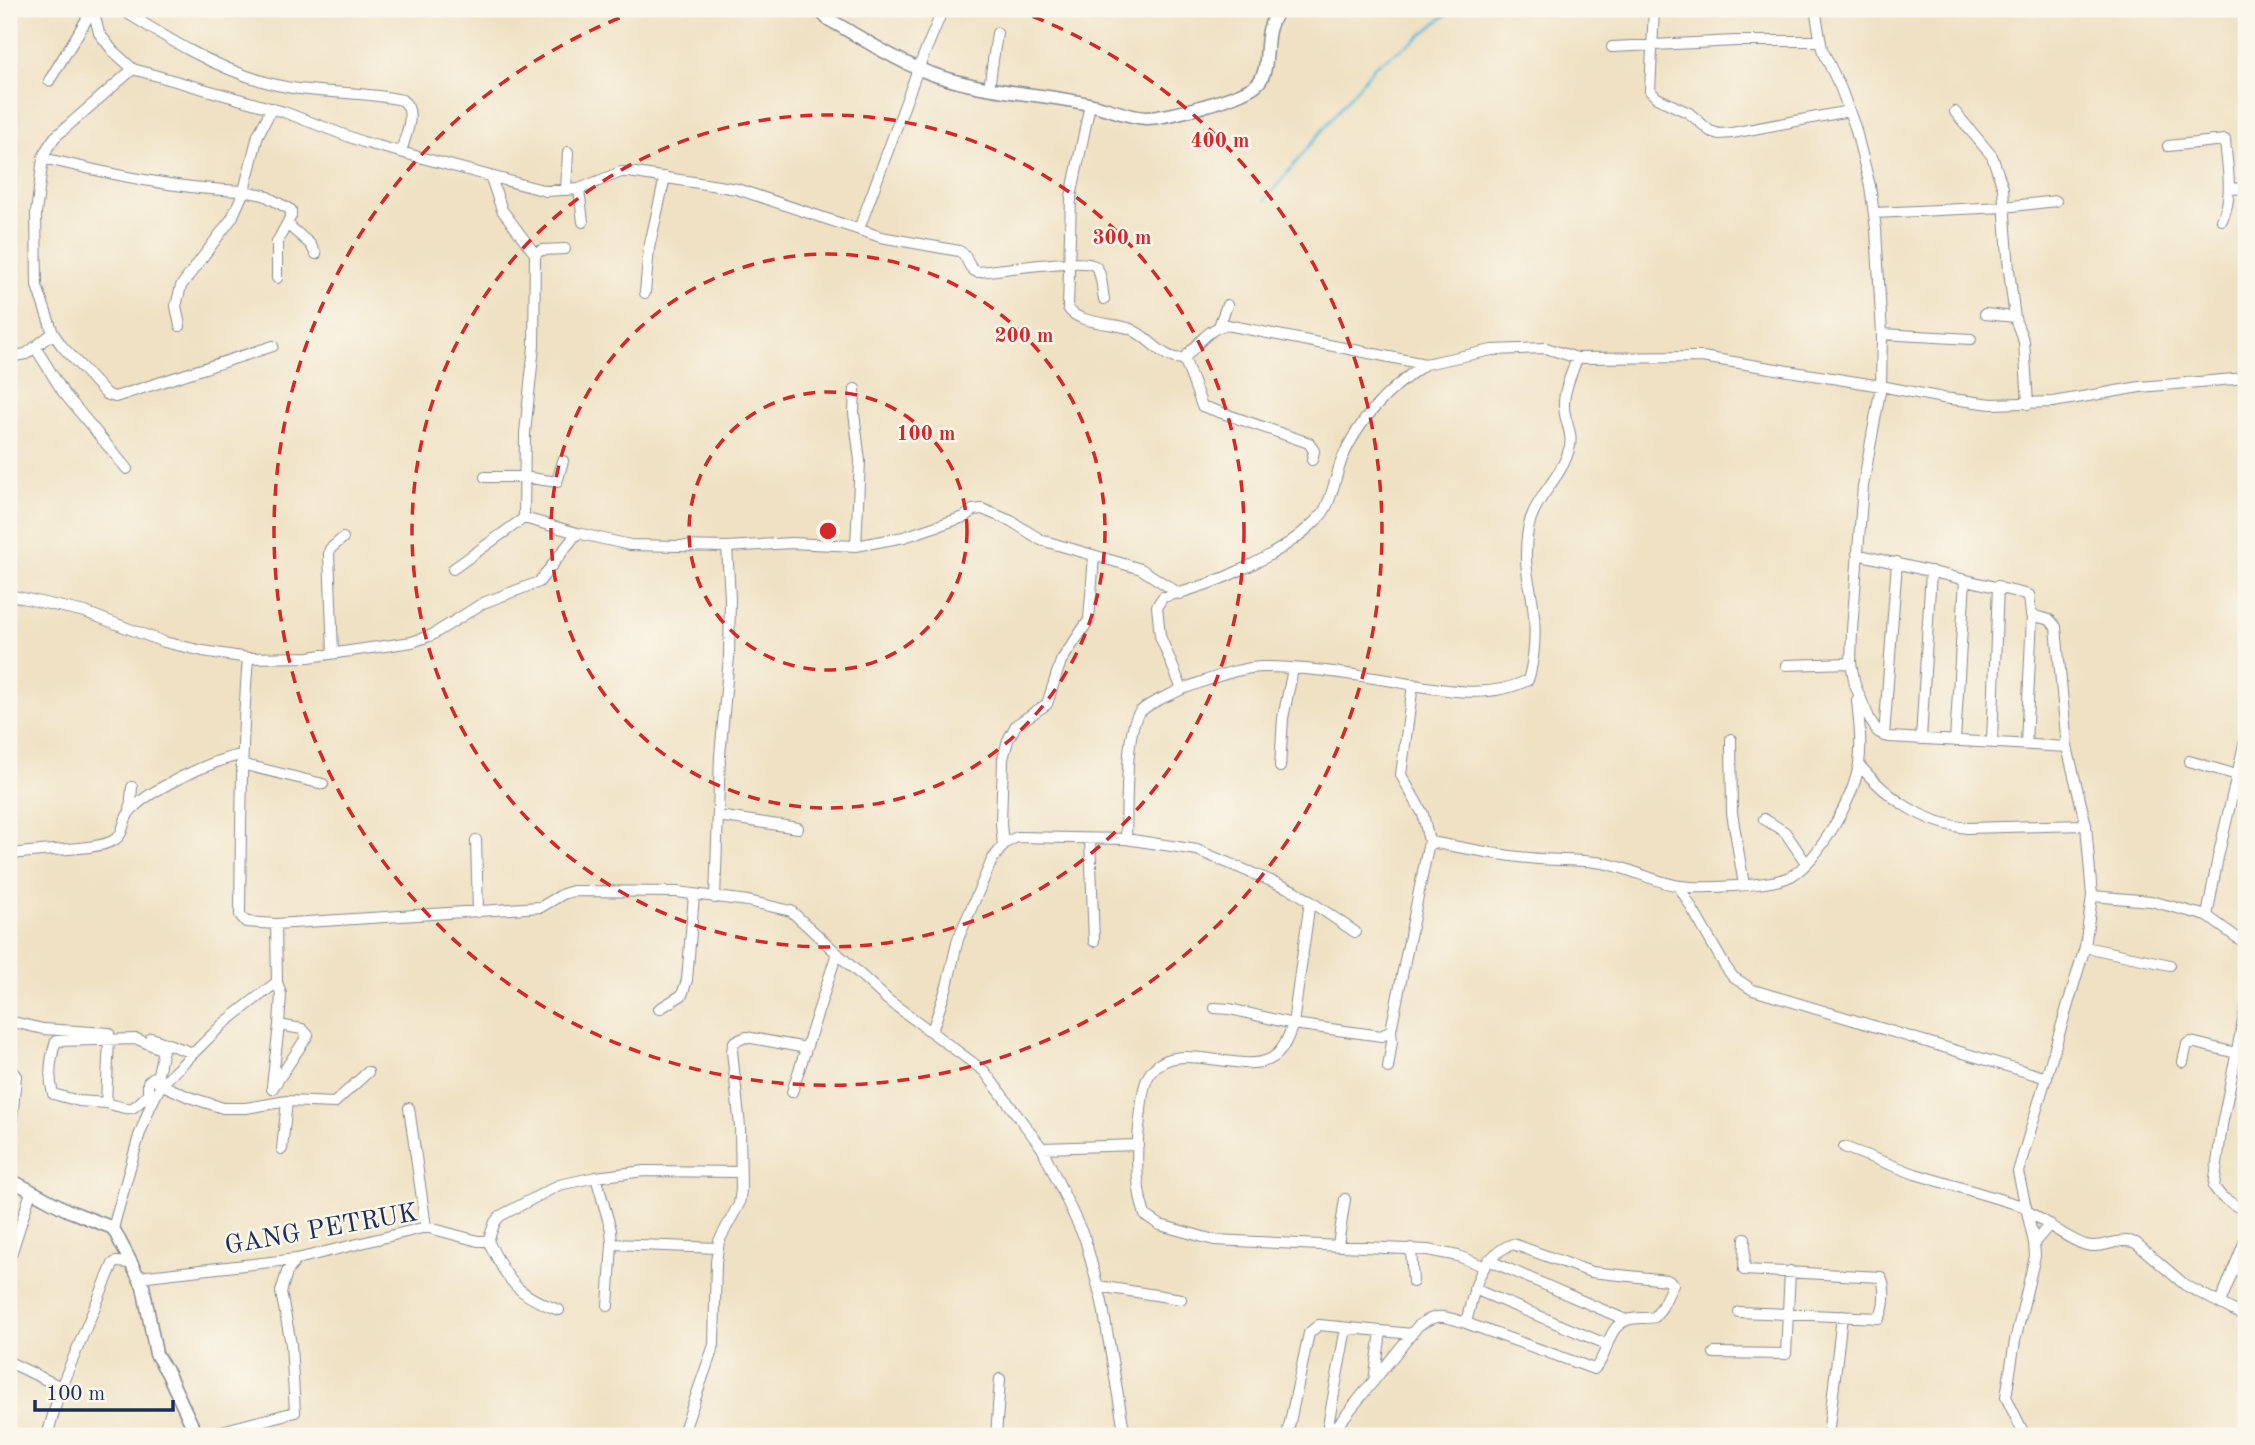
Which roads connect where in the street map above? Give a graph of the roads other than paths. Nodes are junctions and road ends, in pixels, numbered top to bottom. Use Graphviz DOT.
graph roads {
  1 [pos="93,9"];
  2 [pos="121,9"];
  3 [pos="818,9"];
  4 [pos="943,9"];
  5 [pos="1281,9"];
  6 [pos="1654,9"];
  7 [pos="1815,9"];
  8 [pos="997,33"];
  9 [pos="1820,41"];
  10 [pos="1651,45"];
  11 [pos="1612,47"];
  12 [pos="133,69"];
  13 [pos="918,69"];
  14 [pos="49,82"];
  15 [pos="989,89"];
  16 [pos="1090,104"];
  17 [pos="272,108"];
  18 [pos="1849,111"];
  19 [pos="1955,112"];
  20 [pos="2168,146"];
  21 [pos="401,152"];
  22 [pos="568,152"];
  23 [pos="43,158"];
  24 [pos="664,177"];
  25 [pos="491,178"];
  26 [pos="2229,188"];
  27 [pos="2246,188"];
  28 [pos="579,189"];
  29 [pos="566,190"];
  30 [pos="244,191"];
  31 [pos="2056,201"];
  32 [pos="2004,207"];
  33 [pos="1874,212"];
  34 [pos="2222,220"];
  35 [pos="583,222"];
  36 [pos="287,224"];
  37 [pos="859,229"];
  38 [pos="565,249"];
  39 [pos="316,254"];
  40 [pos="535,254"];
  41 [pos="1068,261"];
  42 [pos="277,278"];
  43 [pos="645,293"];
  44 [pos="1104,299"];
  45 [pos="1227,305"];
  46 [pos="1986,314"];
  47 [pos="2015,317"];
  48 [pos="180,326"];
  49 [pos="1219,326"];
  50 [pos="53,333"];
  51 [pos="1882,334"];
  52 [pos="1971,339"];
  53 [pos="273,346"];
  54 [pos="35,347"];
  55 [pos="9,357"];
  56 [pos="1184,358"];
  57 [pos="1577,358"];
  58 [pos="1425,364"];
  59 [pos="2246,378"];
  60 [pos="1881,386"];
  61 [pos="855,389"];
  62 [pos="2028,404"];
  63 [pos="1312,460"];
  64 [pos="563,461"];
  65 [pos="127,469"];
  66 [pos="485,477"];
  67 [pos="524,477"];
  68 [pos="524,518"];
  69 [pos="577,533"];
  70 [pos="343,538"];
  71 [pos="856,546"];
  72 [pos="727,547"];
  73 [pos="1857,554"];
  74 [pos="1094,556"];
  75 [pos="1897,562"];
  76 [pos="453,569"];
  77 [pos="1931,570"];
  78 [pos="1965,580"];
  79 [pos="1998,586"];
  80 [pos="9,594"];
  81 [pos="1180,594"];
  82 [pos="2032,616"];
  83 [pos="333,653"];
  84 [pos="248,658"];
  85 [pos="1851,663"];
  86 [pos="1786,665"];
  87 [pos="1293,669"];
  88 [pos="1413,684"];
  89 [pos="1855,685"];
  90 [pos="1182,689"];
  91 [pos="1884,736"];
  92 [pos="2246,736"];
  93 [pos="1731,739"];
  94 [pos="1921,739"];
  95 [pos="1955,741"];
  96 [pos="1992,742"];
  97 [pos="2026,744"];
  98 [pos="2067,747"];
  99 [pos="242,759"];
  100 [pos="2189,761"];
  101 [pos="1859,765"];
  102 [pos="1280,766"];
  103 [pos="2237,775"];
  104 [pos="323,784"];
  105 [pos="132,787"];
  106 [pos="130,811"];
  107 [pos="718,816"];
  108 [pos="1764,819"];
  109 [pos="2085,825"];
  110 [pos="798,828"];
  111 [pos="1090,839"];
  112 [pos="1126,839"];
  113 [pos="476,840"];
  114 [pos="1429,842"];
  115 [pos="1003,845"];
  116 [pos="9,855"];
  117 [pos="1806,863"];
  118 [pos="1744,885"];
  119 [pos="1679,886"];
  120 [pos="694,895"];
  121 [pos="2092,895"];
  122 [pos="715,898"];
  123 [pos="1310,901"];
  124 [pos="478,912"];
  125 [pos="2207,916"];
  126 [pos="276,924"];
  127 [pos="1355,932"];
  128 [pos="1094,941"];
  129 [pos="2246,944"];
  130 [pos="2085,947"];
  131 [pos="837,953"];
  132 [pos="2170,965"];
  133 [pos="277,982"];
  134 [pos="2246,1006"];
  135 [pos="1215,1008"];
  136 [pos="659,1009"];
  137 [pos="9,1021"];
  138 [pos="1293,1024"];
  139 [pos="279,1025"];
  140 [pos="1391,1030"];
  141 [pos="932,1031"];
  142 [pos="109,1038"];
  143 [pos="806,1048"];
  144 [pos="193,1053"];
  145 [pos="2236,1053"];
  146 [pos="2183,1062"];
  147 [pos="9,1066"];
  148 [pos="1388,1068"];
  149 [pos="369,1072"];
  150 [pos="155,1076"];
  151 [pos="2047,1078"];
  152 [pos="161,1085"];
  153 [pos="272,1089"];
  154 [pos="792,1092"];
  155 [pos="151,1096"];
  156 [pos="287,1101"];
  157 [pos="106,1103"];
  158 [pos="270,1104"];
  159 [pos="409,1108"];
  160 [pos="1138,1145"];
  161 [pos="1844,1147"];
  162 [pos="1042,1148"];
  163 [pos="282,1149"];
  164 [pos="9,1154"];
  165 [pos="740,1172"];
  166 [pos="596,1177"];
  167 [pos="9,1179"];
  168 [pos="31,1192"];
  169 [pos="1345,1199"];
  170 [pos="2026,1209"];
  171 [pos="2246,1212"];
  172 [pos="2050,1224"];
  173 [pos="426,1227"];
  174 [pos="113,1228"];
  175 [pos="1745,1238"];
  176 [pos="2246,1238"];
  177 [pos="488,1241"];
  178 [pos="2034,1242"];
  179 [pos="612,1244"];
  180 [pos="1338,1245"];
  181 [pos="718,1248"];
  182 [pos="1411,1248"];
  183 [pos="297,1259"];
  184 [pos="9,1261"];
  185 [pos="132,1263"];
  186 [pos="1485,1263"];
  187 [pos="1790,1271"];
  188 [pos="139,1277"];
  189 [pos="1413,1282"];
  190 [pos="1098,1286"];
  191 [pos="1474,1289"];
  192 [pos="1181,1299"];
  193 [pos="2220,1303"];
  194 [pos="608,1306"];
  195 [pos="559,1310"];
  196 [pos="1739,1312"];
  197 [pos="1788,1314"];
  198 [pos="1842,1316"];
  199 [pos="2246,1317"];
  200 [pos="1626,1320"];
  201 [pos="1466,1323"];
  202 [pos="1346,1328"];
  203 [pos="1381,1332"];
  204 [pos="1412,1334"];
  205 [pos="1606,1344"];
  206 [pos="1714,1353"];
  207 [pos="9,1362"];
  208 [pos="1000,1379"];
  209 [pos="1374,1381"];
  210 [pos="61,1387"];
  211 [pos="47,1436"];
  212 [pos="197,1436"];
  213 [pos="202,1436"];
  214 [pos="682,1436"];
  215 [pos="996,1436"];
  216 [pos="1125,1436"];
  217 [pos="1287,1436"];
  218 [pos="1327,1436"];
  219 [pos="1828,1436"];
  220 [pos="2025,1436"];
  1 -- 12 [label="street"];
  1 -- 14 [label="street"];
  2 -- 21 [label="street"];
  3 -- 13 [label="street"];
  4 -- 13 [label="street"];
  5 -- 16 [label="street"];
  6 -- 10 [label="street"];
  7 -- 9 [label="street"];
  8 -- 15 [label="street"];
  9 -- 10 [label="street"];
  9 -- 18 [label="street"];
  10 -- 11 [label="street"];
  10 -- 18 [label="street"];
  12 -- 17 [label="street"];
  12 -- 23 [label="street"];
  13 -- 15 [label="street"];
  13 -- 37 [label="street"];
  15 -- 16 [label="street"];
  16 -- 41 [label="street"];
  17 -- 21 [label="street"];
  17 -- 30 [label="street"];
  18 -- 33 [label="street"];
  19 -- 32 [label="street"];
  20 -- 26 [label="street"];
  21 -- 25 [label="street"];
  22 -- 29 [label="street"];
  23 -- 30 [label="street"];
  23 -- 50 [label="street"];
  24 -- 28 [label="street"];
  24 -- 37 [label="street"];
  24 -- 43 [label="street"];
  25 -- 29 [label="street"];
  25 -- 40 [label="street"];
  26 -- 27 [label="street"];
  26 -- 34 [label="street"];
  28 -- 29 [label="street"];
  28 -- 35 [label="street"];
  30 -- 36 [label="street"];
  30 -- 48 [label="street"];
  31 -- 32 [label="street"];
  32 -- 33 [label="street"];
  32 -- 47 [label="street"];
  33 -- 51 [label="street"];
  36 -- 39 [label="street"];
  36 -- 42 [label="street"];
  37 -- 41 [label="street"];
  38 -- 40 [label="street"];
  40 -- 67 [label="street"];
  41 -- 44 [label="street"];
  41 -- 56 [label="street"];
  45 -- 49 [label="street"];
  46 -- 47 [label="street"];
  47 -- 62 [label="street"];
  49 -- 56 [label="street"];
  49 -- 58 [label="street"];
  50 -- 53 [label="street"];
  50 -- 54 [label="street"];
  51 -- 52 [label="street"];
  51 -- 60 [label="street"];
  54 -- 55 [label="street"];
  54 -- 65 [label="street"];
  56 -- 63 [label="street"];
  57 -- 58 [label="street"];
  57 -- 60 [label="street"];
  57 -- 88 [label="street"];
  58 -- 81 [label="street"];
  59 -- 62 [label="street"];
  60 -- 62 [label="street"];
  60 -- 73 [label="street"];
  61 -- 71 [label="street"];
  64 -- 67 [label="street"];
  66 -- 67 [label="street"];
  67 -- 68 [label="street"];
  68 -- 69 [label="street"];
  68 -- 76 [label="street"];
  69 -- 72 [label="street"];
  69 -- 83 [label="street"];
  70 -- 83 [label="street"];
  71 -- 72 [label="street"];
  71 -- 74 [label="street"];
  72 -- 107 [label="street"];
  73 -- 75 [label="street"];
  73 -- 85 [label="street"];
  74 -- 81 [label="street"];
  74 -- 115 [label="street"];
  75 -- 77 [label="street"];
  75 -- 91 [label="street"];
  77 -- 78 [label="street"];
  77 -- 94 [label="street"];
  78 -- 79 [label="street"];
  78 -- 95 [label="street"];
  79 -- 82 [label="street"];
  79 -- 96 [label="street"];
  80 -- 84 [label="street"];
  81 -- 90 [label="street"];
  82 -- 97 [label="street"];
  82 -- 98 [label="street"];
  83 -- 84 [label="street"];
  84 -- 99 [label="street"];
  85 -- 86 [label="street"];
  85 -- 89 [label="street"];
  87 -- 88 [label="street"];
  87 -- 90 [label="street"];
  87 -- 102 [label="street"];
  88 -- 114 [label="street"];
  89 -- 91 [label="street"];
  89 -- 101 [label="street"];
  90 -- 112 [label="street"];
  91 -- 94 [label="street"];
  92 -- 103 [label="street"];
  93 -- 118 [label="street"];
  94 -- 95 [label="street"];
  95 -- 96 [label="street"];
  96 -- 97 [label="street"];
  97 -- 98 [label="street"];
  98 -- 109 [label="street"];
  99 -- 104 [label="street"];
  99 -- 106 [label="street"];
  99 -- 126 [label="street"];
  100 -- 103 [label="street"];
  101 -- 109 [label="street"];
  101 -- 117 [label="street"];
  103 -- 125 [label="street"];
  105 -- 106 [label="street"];
  106 -- 116 [label="street"];
  107 -- 110 [label="street"];
  107 -- 122 [label="street"];
  108 -- 117 [label="street"];
  109 -- 121 [label="street"];
  111 -- 112 [label="street"];
  111 -- 115 [label="street"];
  111 -- 128 [label="street"];
  112 -- 123 [label="street"];
  113 -- 124 [label="street"];
  114 -- 119 [label="street"];
  114 -- 140 [label="street"];
  115 -- 141 [label="street"];
  117 -- 118 [label="street"];
  118 -- 119 [label="street"];
  119 -- 151 [label="street"];
  120 -- 122 [label="street"];
  120 -- 124 [label="street"];
  120 -- 136 [label="street"];
  121 -- 125 [label="street"];
  121 -- 130 [label="street"];
  122 -- 131 [label="street"];
  123 -- 127 [label="street"];
  123 -- 138 [label="street"];
  124 -- 126 [label="street"];
  125 -- 129 [label="street"];
  126 -- 133 [label="street"];
  130 -- 132 [label="street"];
  130 -- 151 [label="street"];
  131 -- 141 [label="street"];
  131 -- 143 [label="street"];
  133 -- 139 [label="street"];
  133 -- 144 [label="street"];
  134 -- 145 [label="street"];
  135 -- 138 [label="street"];
  137 -- 144 [label="street"];
  138 -- 140 [label="street"];
  138 -- 160 [label="street"];
  139 -- 153 [label="street"];
  139 -- 153 [label="street"];
  140 -- 148 [label="street"];
  141 -- 162 [label="street"];
  142 -- 150 [label="street"];
  142 -- 157 [label="street"];
  142 -- 157 [label="street"];
  143 -- 154 [label="street"];
  143 -- 165 [label="street"];
  144 -- 152 [label="street"];
  145 -- 146 [label="street"];
  145 -- 171 [label="street"];
  147 -- 164 [label="street"];
  149 -- 156 [label="street"];
  150 -- 152 [label="street"];
  150 -- 155 [label="street"];
  151 -- 170 [label="street"];
  152 -- 155 [label="street"];
  152 -- 158 [label="street"];
  153 -- 158 [label="street"];
  155 -- 157 [label="street"];
  155 -- 174 [label="street"];
  156 -- 158 [label="street"];
  156 -- 163 [label="street"];
  159 -- 173 [label="street"];
  160 -- 162 [label="street"];
  160 -- 180 [label="street"];
  161 -- 170 [label="street"];
  162 -- 190 [label="street"];
  165 -- 166 [label="street"];
  165 -- 181 [label="street"];
  166 -- 177 [label="street"];
  166 -- 179 [label="street"];
  167 -- 168 [label="street"];
  168 -- 174 [label="street"];
  168 -- 184 [label="street"];
  169 -- 180 [label="street"];
  170 -- 172 [label="street"];
  170 -- 178 [label="street"];
  172 -- 178 [label="street"];
  172 -- 193 [label="street"];
  173 -- 177 [label="street, GANG PETRUK"];
  173 -- 183 [label="street, GANG PETRUK"];
  174 -- 185 [label="street"];
  175 -- 187 [label="street"];
  176 -- 193 [label="street"];
  177 -- 195 [label="street"];
  178 -- 220 [label="street"];
  179 -- 181 [label="street"];
  179 -- 194 [label="street"];
  180 -- 182 [label="street"];
  181 -- 214 [label="street"];
  182 -- 186 [label="street"];
  182 -- 189 [label="street"];
  183 -- 188 [label="street, GANG PETRUK"];
  183 -- 213 [label="street"];
  185 -- 188 [label="street"];
  185 -- 210 [label="street"];
  186 -- 191 [label="street"];
  186 -- 200 [label="street"];
  186 -- 200 [label="street"];
  187 -- 197 [label="street"];
  187 -- 198 [label="street"];
  188 -- 212 [label="street"];
  190 -- 192 [label="street"];
  190 -- 216 [label="street"];
  191 -- 201 [label="street"];
  191 -- 205 [label="street"];
  193 -- 199 [label="street"];
  196 -- 197 [label="street"];
  197 -- 198 [label="street"];
  197 -- 206 [label="street"];
  198 -- 219 [label="street"];
  200 -- 205 [label="street"];
  201 -- 204 [label="street"];
  201 -- 205 [label="street"];
  202 -- 203 [label="street"];
  202 -- 217 [label="street"];
  202 -- 218 [label="street"];
  203 -- 204 [label="street"];
  203 -- 209 [label="street"];
  204 -- 209 [label="street"];
  207 -- 210 [label="street"];
  208 -- 215 [label="street"];
  209 -- 218 [label="street"];
  210 -- 211 [label="street"];
}
